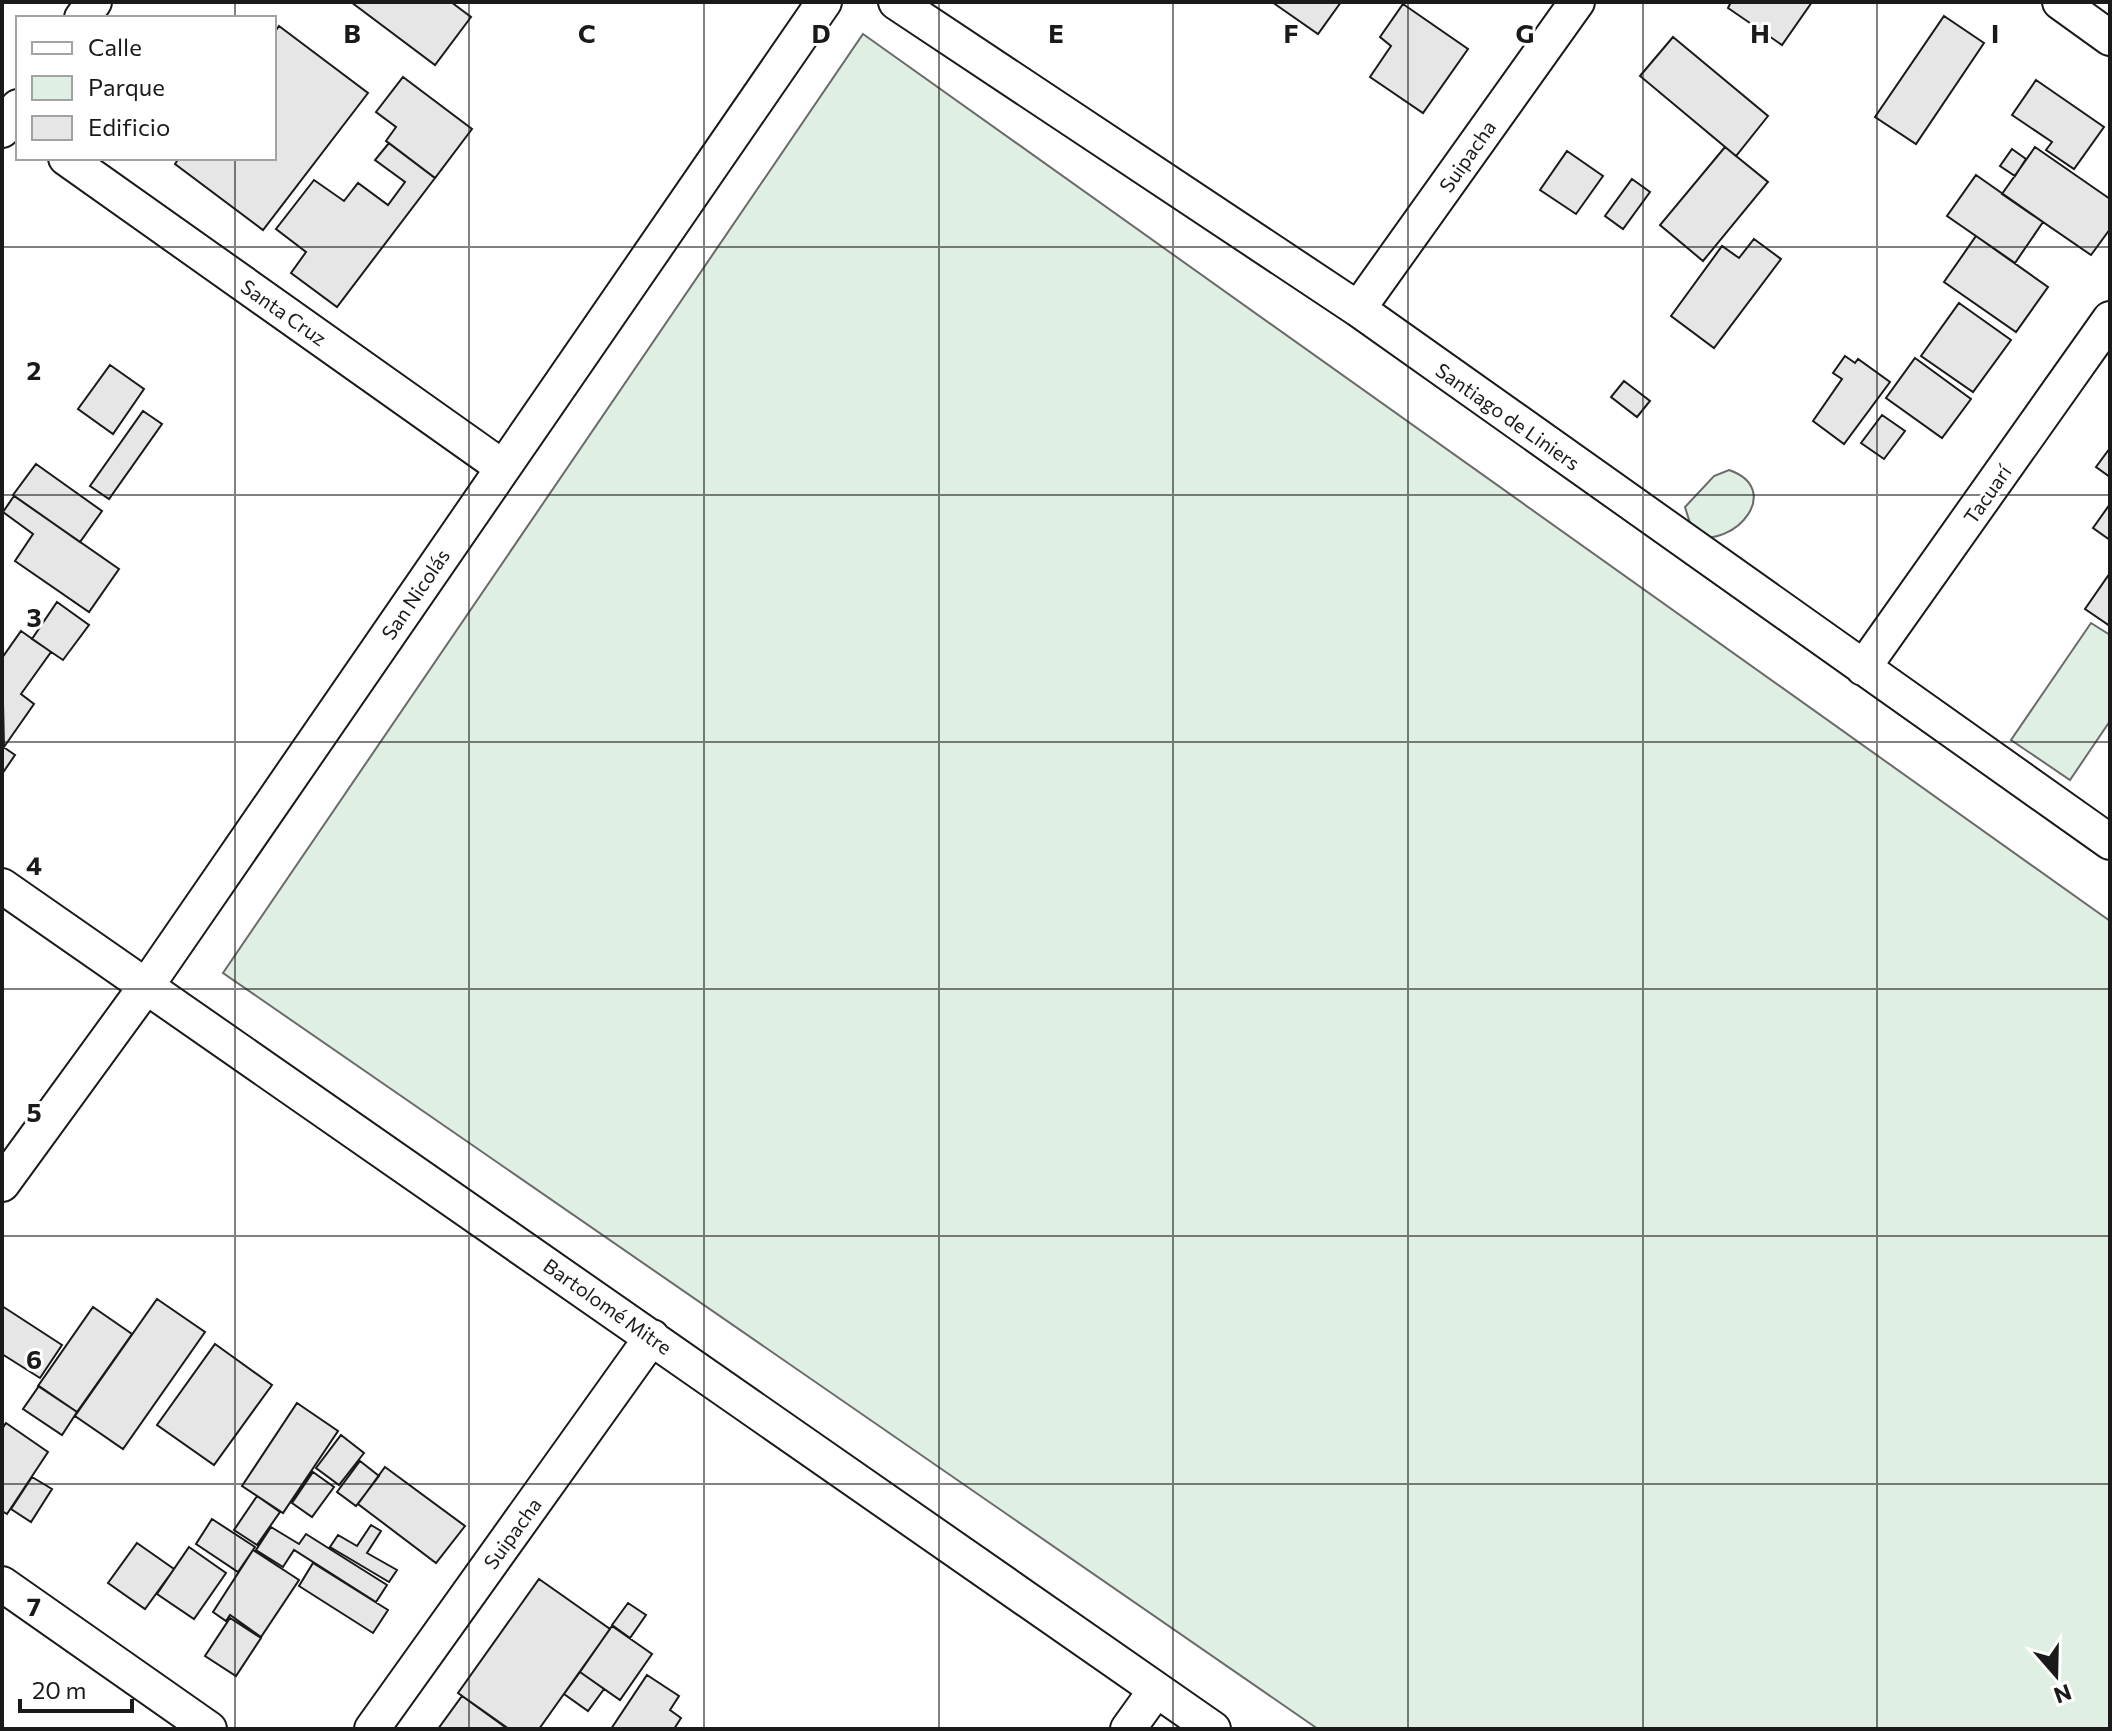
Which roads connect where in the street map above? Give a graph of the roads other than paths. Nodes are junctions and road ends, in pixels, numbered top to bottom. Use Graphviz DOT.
graph roads {
  1 [pos="824,2"];
  2 [pos="896,2"];
  3 [pos="1577,2"];
  4 [pos="2060,2"];
  5 [pos="2110,38"];
  6 [pos="69,160"];
  7 [pos="1358,309"];
  8 [pos="2110,319"];
  9 [pos="502,467"];
  10 [pos="1863,668"];
  11 [pos="2110,842"];
  12 [pos="2,886"];
  13 [pos="147,985"];
  14 [pos="2,1184"];
  15 [pos="652,1337"];
  16 [pos="2,1584"];
  17 [pos="1156,1690"];
  18 [pos="209,1729"];
  19 [pos="372,1729"];
  20 [pos="1128,1729"];
  21 [pos="1213,1729"];
  1 -- 9 [label="street, San Nicolás"];
  2 -- 7 [label="street, Santiago de Liniers"];
  3 -- 7 [label="street, Suipacha"];
  4 -- 5 [label="street"];
  6 -- 9 [label="street, Santa Cruz"];
  7 -- 10 [label="street, Santiago de Liniers"];
  8 -- 10 [label="street, Tacuarí"];
  9 -- 13 [label="street, San Nicolás"];
  10 -- 11 [label="street, Santiago de Liniers"];
  12 -- 13 [label="street, Bartolomé Mitre"];
  13 -- 14 [label="street, San Nicolás"];
  13 -- 15 [label="street, Bartolomé Mitre"];
  15 -- 17 [label="street, Bartolomé Mitre"];
  15 -- 19 [label="street, Suipacha"];
  16 -- 18 [label="street"];
  17 -- 20 [label="street"];
  17 -- 21 [label="street, Bartolomé Mitre"];
}
